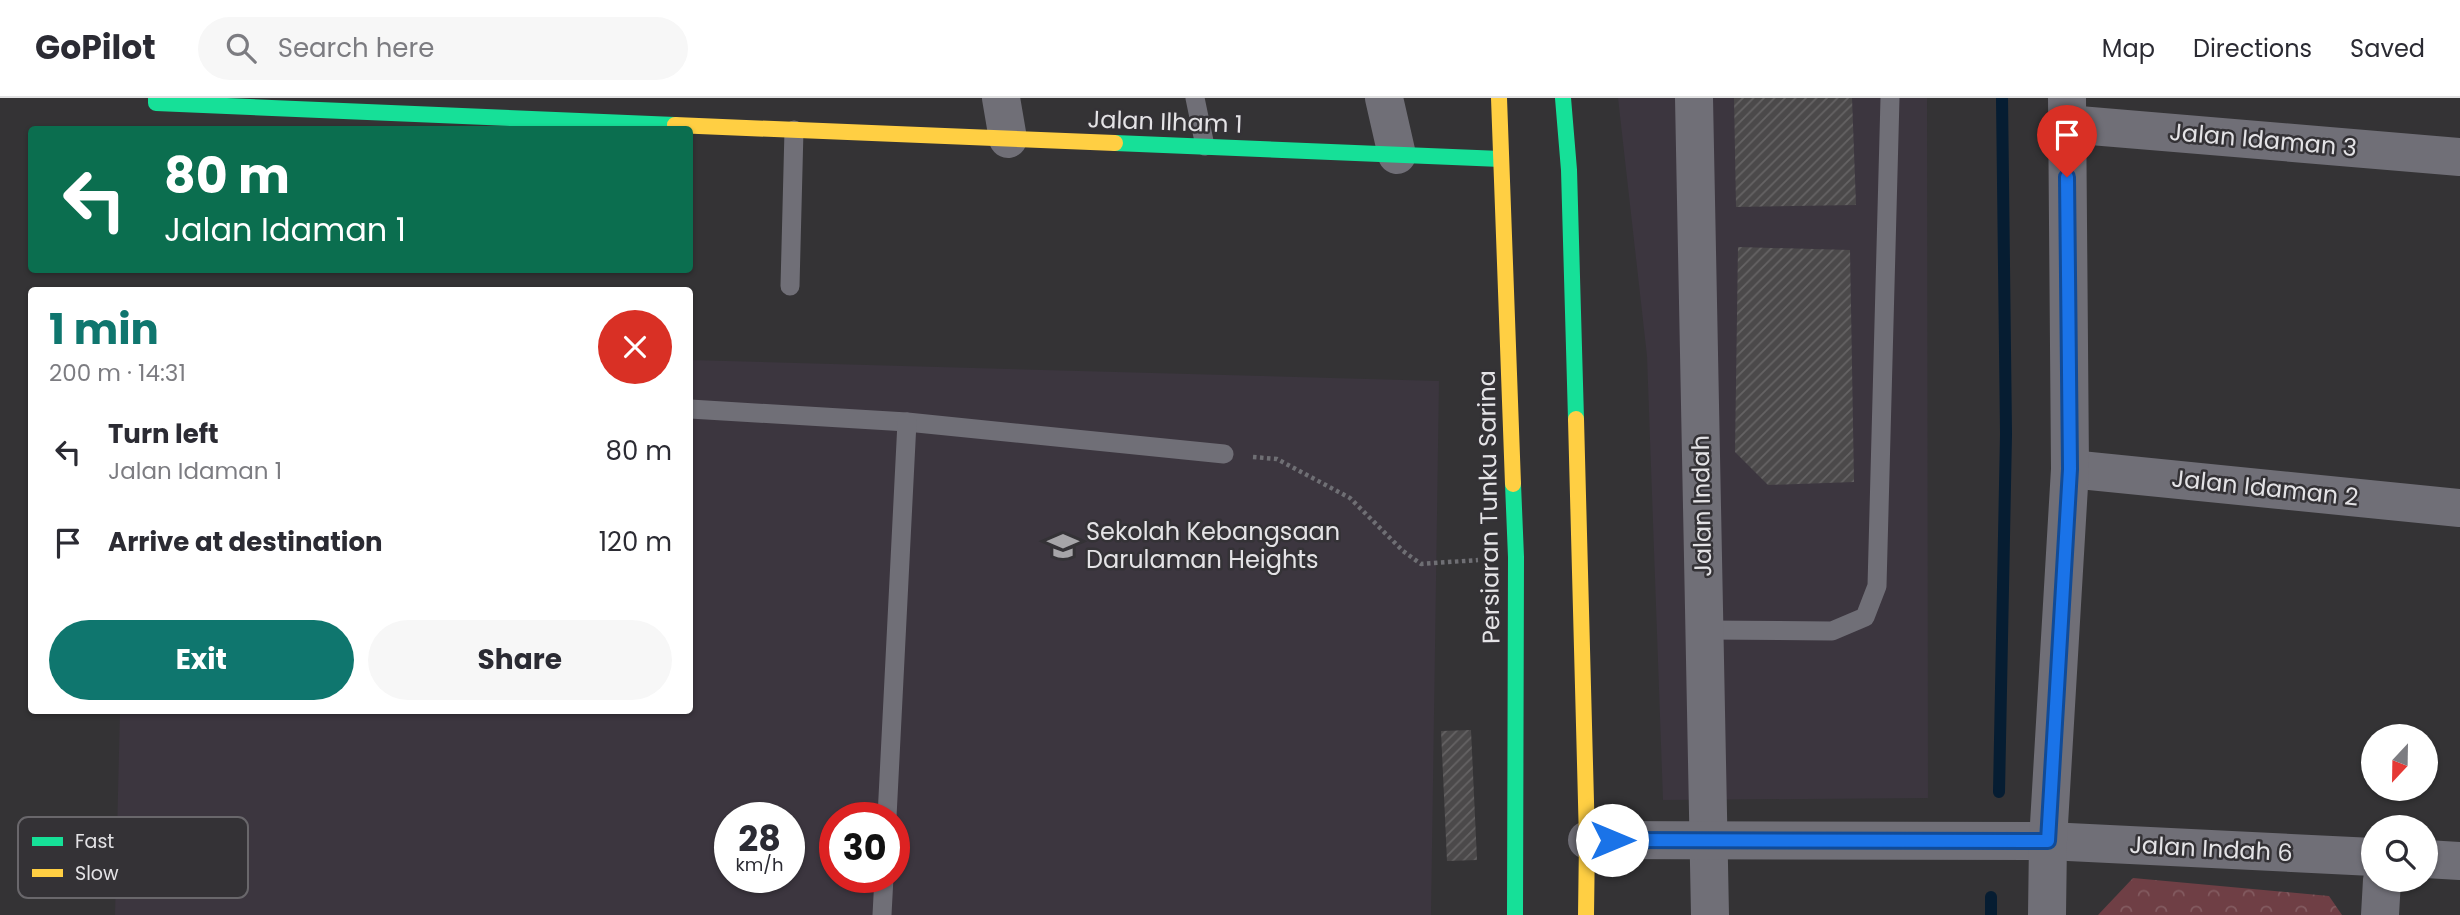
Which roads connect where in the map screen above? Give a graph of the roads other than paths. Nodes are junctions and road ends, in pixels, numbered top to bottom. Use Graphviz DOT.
graph roads {
  1 [pos="563,98"];
  2 [pos="1002,98"];
  3 [pos="1195,98"];
  4 [pos="1384,98"];
  5 [pos="1499,98"];
  6 [pos="1563,98"];
  7 [pos="1694,98"];
  8 [pos="1890,98"];
  9 [pos="156,101"];
  10 [pos="2067,111"];
  11 [pos="563,121"];
  12 [pos="691,126"];
  13 [pos="693,126"];
  14 [pos="794,130"];
  15 [pos="1008,139"];
  16 [pos="1205,146"];
  17 [pos="1397,155"];
  18 [pos="2460,157"];
  19 [pos="1501,159"];
  20 [pos="790,286"];
  21 [pos="693,409"];
  22 [pos="907,422"];
  23 [pos="1224,454"];
  24 [pos="2070,469"];
  25 [pos="2460,508"];
  26 [pos="1705,629"];
  27 [pos="888,802"];
  28 [pos="1709,839"];
  29 [pos="1587,840"];
  30 [pos="2048,841"];
  31 [pos="2361,856"];
  32 [pos="2438,860"];
  33 [pos="2460,861"];
  34 [pos="2381,892"];
  35 [pos="883,893"];
  36 [pos="882,915"];
  37 [pos="1515,915"];
  38 [pos="1586,915"];
  39 [pos="1710,915"];
  40 [pos="2047,915"];
  41 [pos="2380,915"];
  1 -- 11 [label="lane"];
  2 -- 15 [label="street"];
  3 -- 16 [label="lane"];
  4 -- 17 [label="street"];
  5 -- 19 [label="street, Persiaran Tunku Sarina"];
  6 -- 29 [label="street"];
  7 -- 26 [label="street, Jalan Indah"];
  8 -- 26 [label="lane"];
  9 -- 11 [label="street, Jalan Ilham 1"];
  10 -- 18 [label="street, Jalan Idaman 3"];
  10 -- 24 [label="street"];
  11 -- 12 [label="street, Jalan Ilham 1"];
  13 -- 14 [label="street, Jalan Ilham 1"];
  14 -- 15 [label="street, Jalan Ilham 1"];
  14 -- 20 [label="lane"];
  15 -- 16 [label="street, Jalan Ilham 1"];
  16 -- 17 [label="street, Jalan Ilham 1"];
  17 -- 19 [label="street, Jalan Ilham 1"];
  19 -- 37 [label="street, Persiaran Tunku Sarina"];
  21 -- 22 [label="lane"];
  22 -- 23 [label="lane"];
  22 -- 27 [label="lane"];
  24 -- 25 [label="street, Jalan Idaman 2"];
  24 -- 30 [label="street"];
  26 -- 28 [label="street, Jalan Indah"];
  28 -- 29 [label="street, Jalan Indah 6"];
  28 -- 30 [label="street, Jalan Indah 6"];
  28 -- 39 [label="street, Jalan Indah"];
  29 -- 38 [label="street"];
  30 -- 31 [label="street, Jalan Indah 6"];
  30 -- 40 [label="street"];
  32 -- 33 [label="street"];
  34 -- 41 [label="street"];
  35 -- 36 [label="lane"];
}
